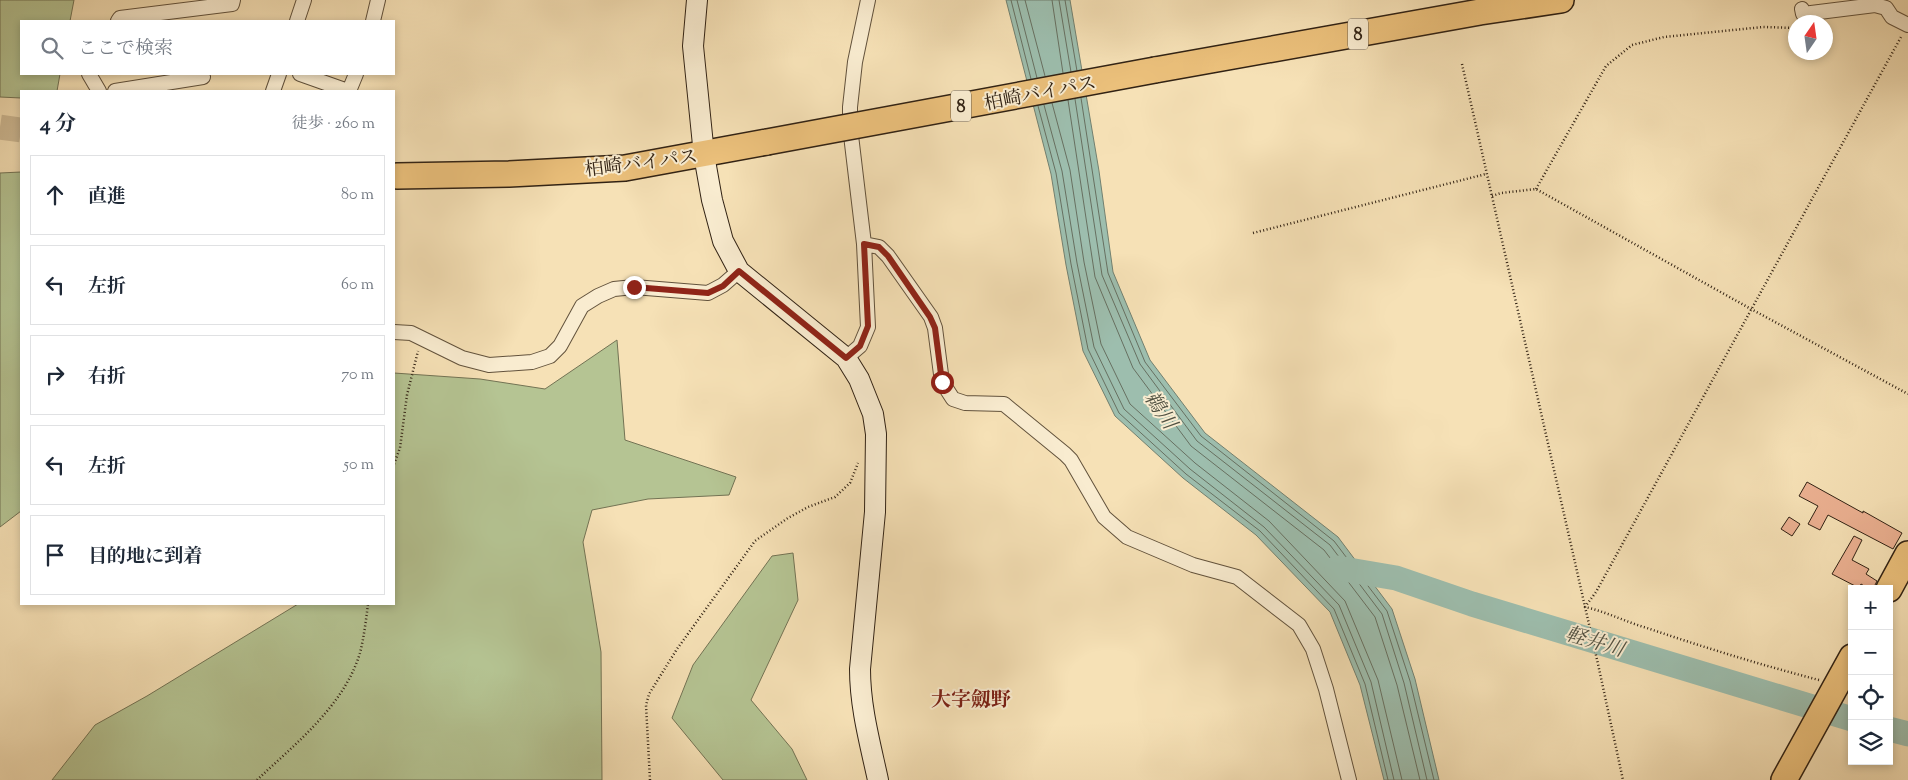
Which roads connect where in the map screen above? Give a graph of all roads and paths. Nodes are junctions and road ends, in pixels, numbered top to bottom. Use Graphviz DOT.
graph roads {
  1 [pos="232,0"];
  2 [pos="304,0"];
  3 [pos="378,0"];
  4 [pos="697,0"];
  5 [pos="868,0"];
  6 [pos="1562,0"];
  7 [pos="1802,9"];
  8 [pos="201,15"];
  9 [pos="119,20"];
  10 [pos="297,20"];
  11 [pos="373,20"];
  12 [pos="1908,24"];
  13 [pos="1788,28"];
  14 [pos="1462,64"];
  15 [pos="89,75"];
  16 [pos="203,75"];
  17 [pos="279,75"];
  18 [pos="303,75"];
  19 [pos="356,75"];
  20 [pos="98,90"];
  21 [pos="121,90"];
  22 [pos="205,90"];
  23 [pos="273,90"];
  24 [pos="346,90"];
  25 [pos="349,90"];
  26 [pos="704,155"];
  27 [pos="1486,174"];
  28 [pos="397,176"];
  29 [pos="1536,189"];
  30 [pos="1492,196"];
  31 [pos="1253,233"];
  32 [pos="864,244"];
  33 [pos="739,271"];
  34 [pos="1752,309"];
  35 [pos="395,332"];
  36 [pos="424,339"];
  37 [pos="846,358"];
  38 [pos="1908,394"];
  39 [pos="859,460"];
  40 [pos="395,461"];
  41 [pos="1906,563"];
  42 [pos="1892,585"];
  43 [pos="368,605"];
  44 [pos="1586,609"];
  45 [pos="1848,664"];
  46 [pos="1836,686"];
  47 [pos="256,780"];
  48 [pos="650,780"];
  49 [pos="878,780"];
  50 [pos="1349,780"];
  51 [pos="1622,780"];
  52 [pos="1784,780"];
  1 -- 8 [label="street"];
  2 -- 10 [label="street"];
  3 -- 11 [label="street"];
  4 -- 26 [label="street"];
  5 -- 32 [label="street"];
  6 -- 26 [label="highway, 柏崎バイパス / 8, bridge"];
  7 -- 12 [label="street"];
  8 -- 9 [label="street"];
  12 -- 34 [label="path"];
  13 -- 29 [label="path"];
  14 -- 27 [label="path"];
  15 -- 20 [label="street"];
  16 -- 21 [label="street"];
  16 -- 22 [label="street"];
  17 -- 23 [label="street"];
  18 -- 24 [label="street"];
  19 -- 25 [label="street"];
  26 -- 28 [label="highway, 柏崎バイパス / 8"];
  26 -- 33 [label="street"];
  27 -- 30 [label="path"];
  27 -- 31 [label="path"];
  29 -- 30 [label="path"];
  29 -- 34 [label="path"];
  30 -- 44 [label="path"];
  32 -- 37 [label="street"];
  32 -- 50 [label="street"];
  33 -- 36 [label="street"];
  33 -- 37 [label="street"];
  34 -- 38 [label="path"];
  34 -- 44 [label="path"];
  35 -- 36 [label="street"];
  36 -- 40 [label="path"];
  37 -- 49 [label="street"];
  39 -- 48 [label="path"];
  41 -- 42 [label="highway"];
  43 -- 47 [label="path"];
  44 -- 46 [label="path"];
  44 -- 51 [label="path"];
  45 -- 46 [label="highway"];
  46 -- 52 [label="highway"];
}
